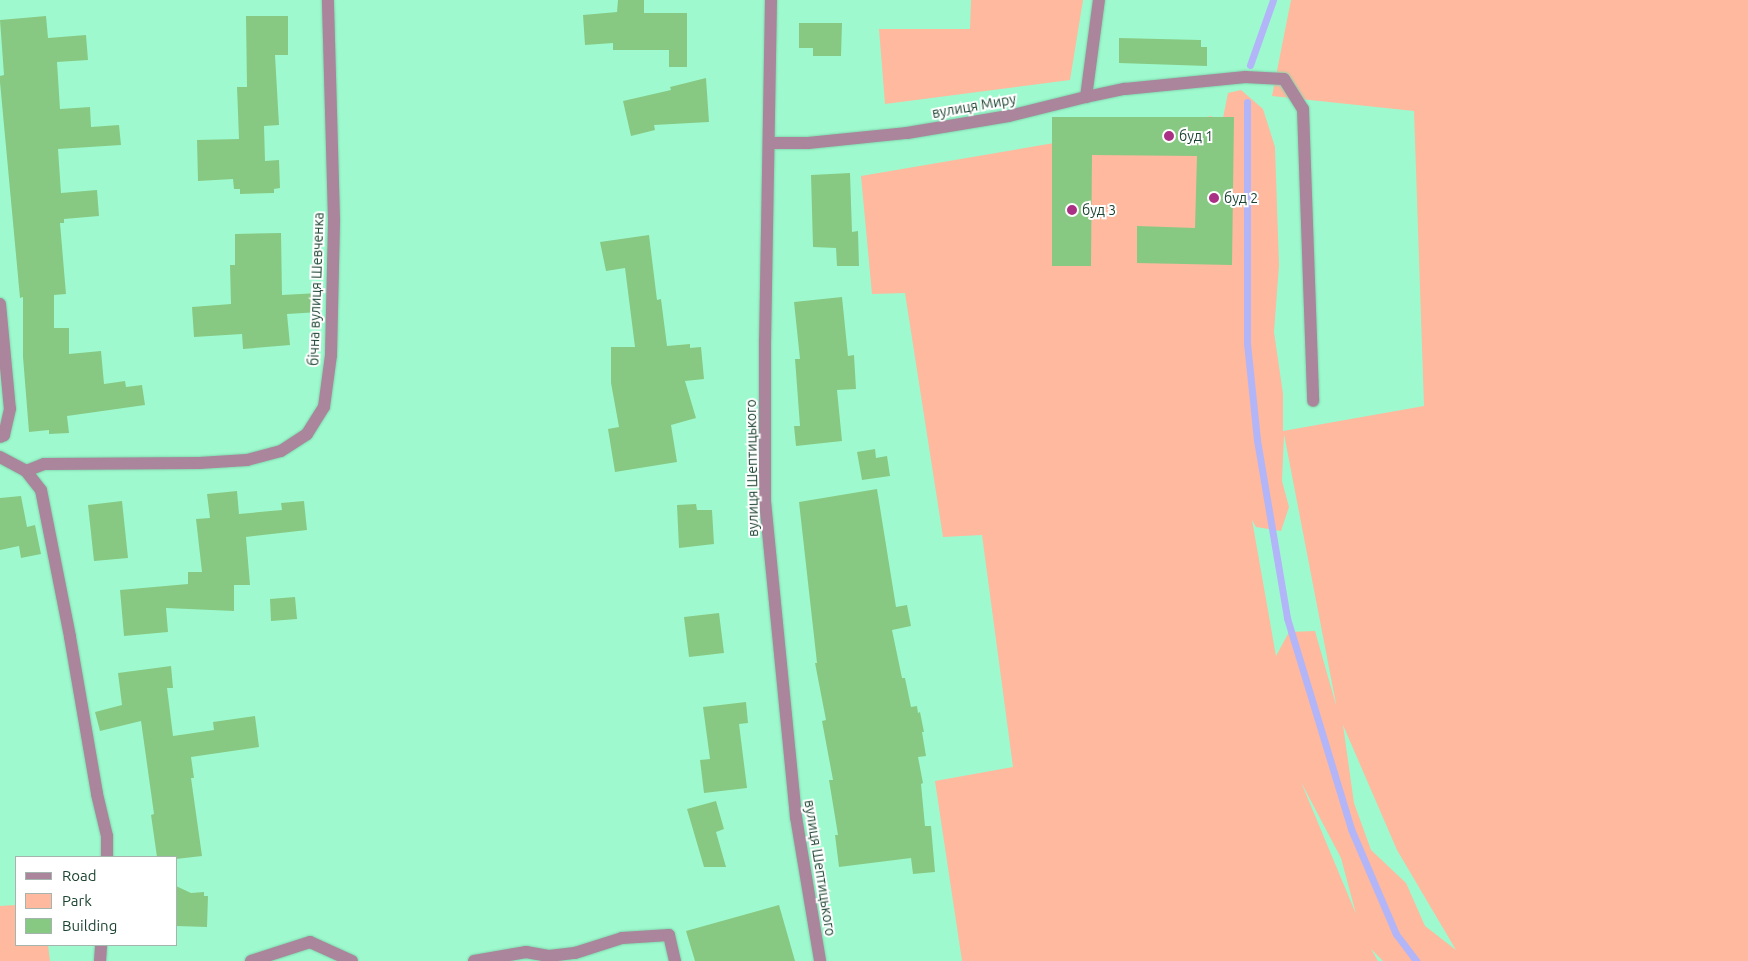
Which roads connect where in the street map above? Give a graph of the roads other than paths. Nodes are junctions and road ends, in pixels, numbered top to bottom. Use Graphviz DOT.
graph roads {
  1 [pos="328,0"];
  2 [pos="770,0"];
  3 [pos="1099,0"];
  4 [pos="1086,97"];
  5 [pos="769,143"];
  6 [pos="0,304"];
  7 [pos="1313,401"];
  8 [pos="0,437"];
  9 [pos="0,457"];
  10 [pos="26,471"];
  11 [pos="107,856"];
  12 [pos="102,946"];
  13 [pos="100,961"];
  14 [pos="251,961"];
  15 [pos="352,961"];
  16 [pos="474,961"];
  17 [pos="675,961"];
  18 [pos="820,961"];
  1 -- 10 [label="street, бічна вулиця Шевченка"];
  2 -- 5 [label="street, вулиця Шептицького"];
  3 -- 4 [label="street"];
  4 -- 5 [label="street, вулиця Миру"];
  4 -- 7 [label="street, вулиця Миру"];
  5 -- 18 [label="street, вулиця Шептицького"];
  6 -- 8 [label="street"];
  9 -- 10 [label="street"];
  10 -- 11 [label="street"];
  12 -- 13 [label="street"];
  14 -- 15 [label="street"];
  16 -- 17 [label="street"];
}
